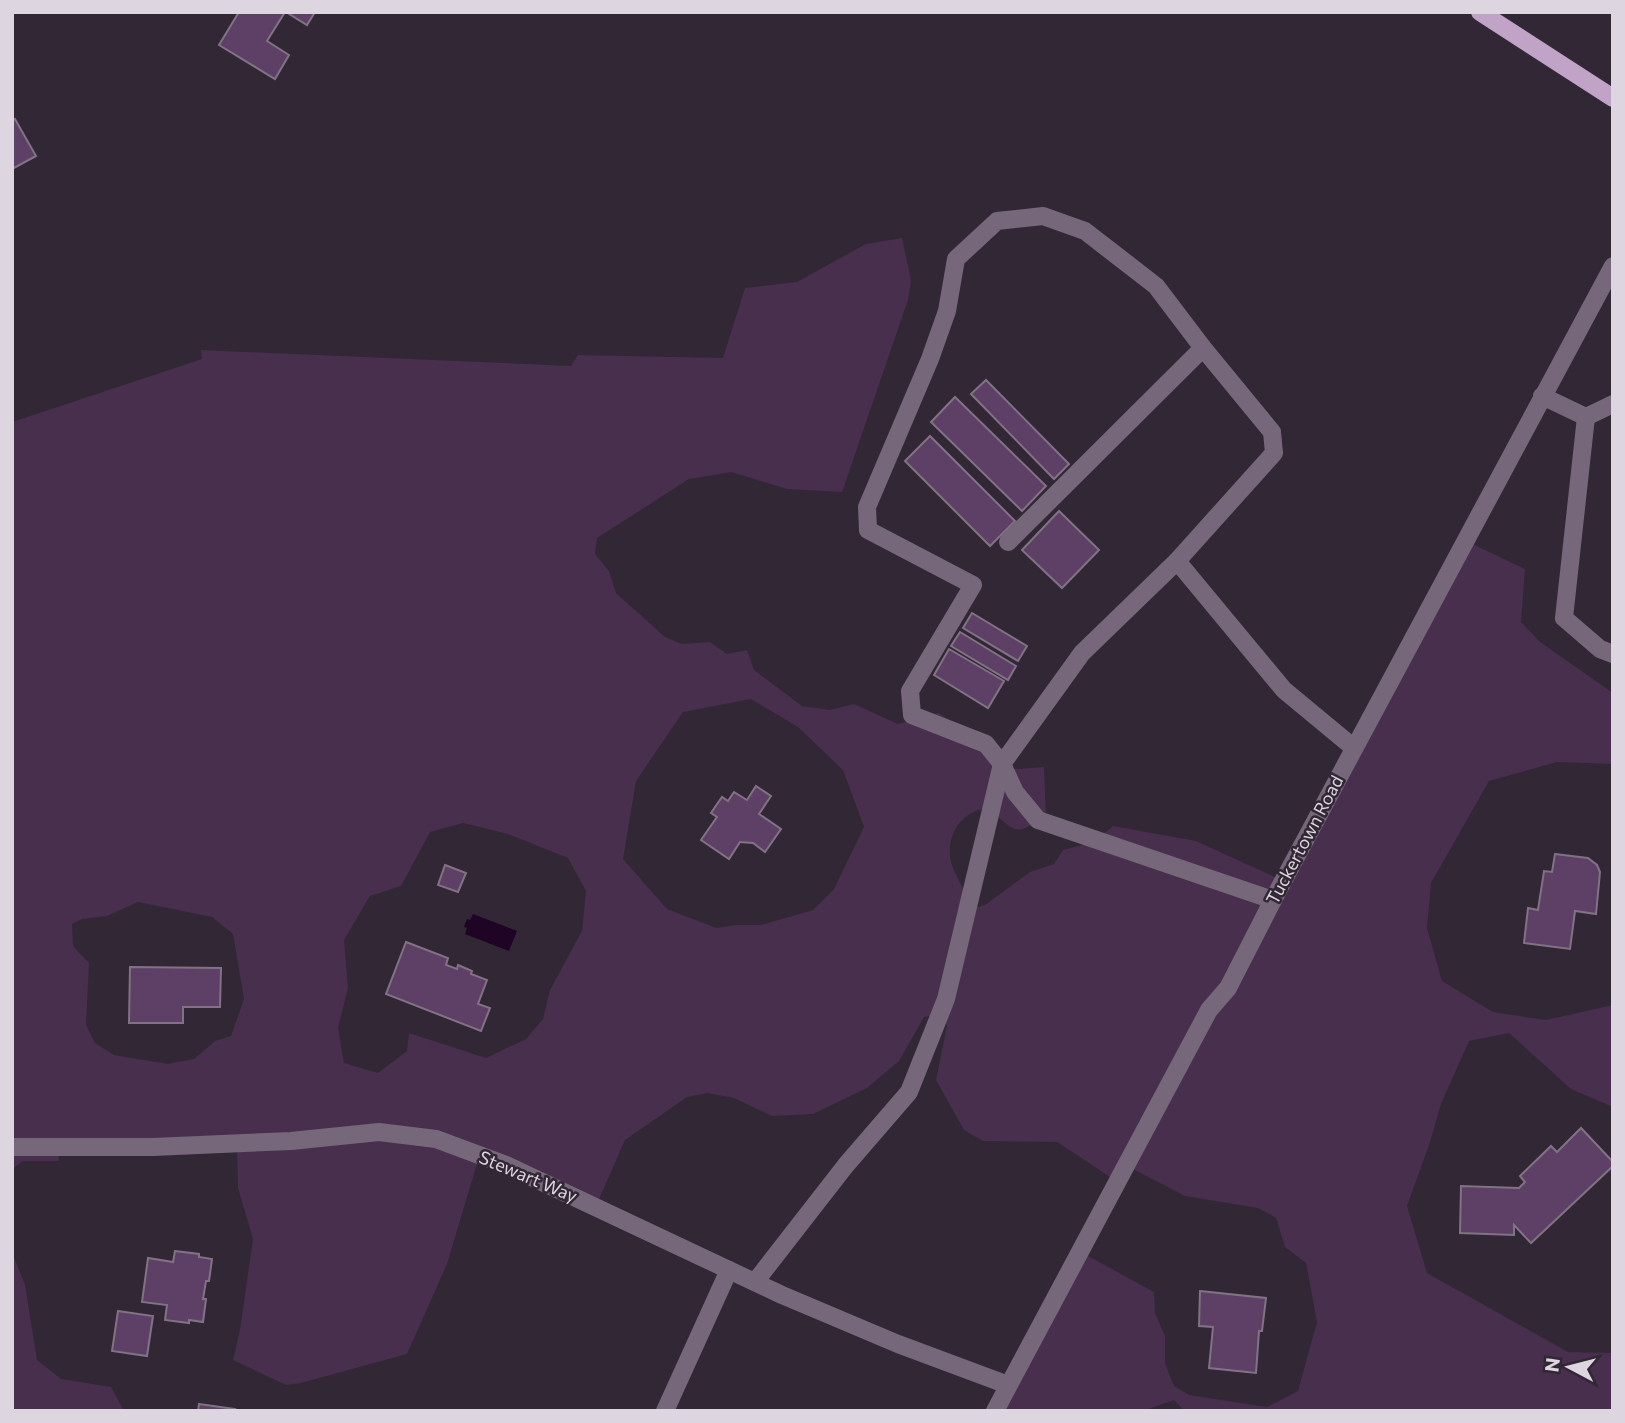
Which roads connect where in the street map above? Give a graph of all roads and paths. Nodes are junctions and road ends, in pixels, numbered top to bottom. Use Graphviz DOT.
graph roads {
  1 [pos="1480,12"];
  2 [pos="1613,98"];
  3 [pos="1613,266"];
  4 [pos="1203,348"];
  5 [pos="1542,396"];
  6 [pos="1613,404"];
  7 [pos="1586,416"];
  8 [pos="1009,542"];
  9 [pos="1177,561"];
  10 [pos="1613,654"];
  11 [pos="1354,748"];
  12 [pos="1002,764"];
  13 [pos="1273,900"];
  14 [pos="12,1147"];
  15 [pos="729,1270"];
  16 [pos="755,1282"];
  17 [pos="1008,1385"];
  18 [pos="665,1411"];
  19 [pos="995,1411"];
  1 -- 2 [label="main road"];
  3 -- 5 [label="street, Tuckertown Road"];
  4 -- 8 [label="street"];
  4 -- 9 [label="street"];
  4 -- 12 [label="street"];
  5 -- 7 [label="street"];
  5 -- 11 [label="street, Tuckertown Road"];
  6 -- 7 [label="street"];
  7 -- 10 [label="street"];
  9 -- 11 [label="street"];
  9 -- 12 [label="street"];
  11 -- 13 [label="street, Tuckertown Road"];
  12 -- 13 [label="street"];
  12 -- 16 [label="street"];
  13 -- 17 [label="street, Tuckertown Road"];
  14 -- 15 [label="street, Stewart Way"];
  15 -- 16 [label="street, Stewart Way"];
  15 -- 18 [label="street"];
  16 -- 17 [label="street, Stewart Way"];
  17 -- 19 [label="street, Tuckertown Road"];
}
